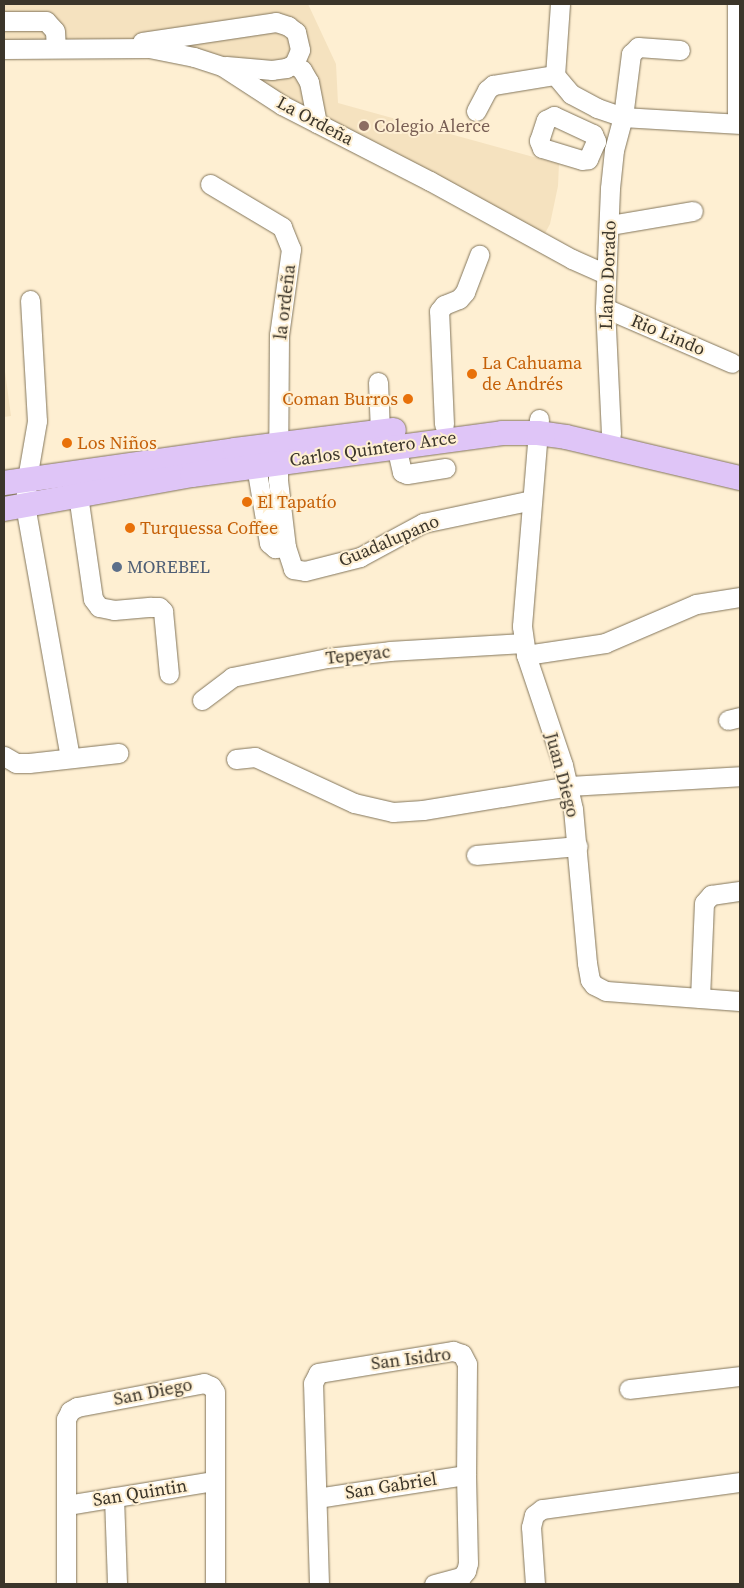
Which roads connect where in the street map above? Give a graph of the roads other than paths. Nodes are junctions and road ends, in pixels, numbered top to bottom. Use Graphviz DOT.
graph roads {
  1 [pos="560,4"];
  2 [pos="737,4"];
  3 [pos="4,21"];
  4 [pos="104,47"];
  5 [pos="56,48"];
  6 [pos="4,49"];
  7 [pos="680,50"];
  8 [pos="294,64"];
  9 [pos="222,66"];
  10 [pos="555,75"];
  11 [pos="476,111"];
  12 [pos="623,117"];
  13 [pos="317,124"];
  14 [pos="739,124"];
  15 [pos="594,146"];
  16 [pos="614,150"];
  17 [pos="210,184"];
  18 [pos="693,211"];
  19 [pos="610,226"];
  20 [pos="479,255"];
  21 [pos="606,274"];
  22 [pos="30,300"];
  23 [pos="605,308"];
  24 [pos="732,363"];
  25 [pos="378,382"];
  26 [pos="444,424"];
  27 [pos="539,426"];
  28 [pos="611,434"];
  29 [pos="388,439"];
  30 [pos="268,455"];
  31 [pos="740,462"];
  32 [pos="446,468"];
  33 [pos="740,478"];
  34 [pos="27,479"];
  35 [pos="4,483"];
  36 [pos="78,495"];
  37 [pos="532,500"];
  38 [pos="15,507"];
  39 [pos="286,547"];
  40 [pos="740,597"];
  41 [pos="525,649"];
  42 [pos="169,674"];
  43 [pos="202,700"];
  44 [pos="118,753"];
  45 [pos="4,756"];
  46 [pos="70,758"];
  47 [pos="236,759"];
  48 [pos="740,776"];
  49 [pos="569,786"];
  50 [pos="578,846"];
  51 [pos="476,855"];
  52 [pos="740,891"];
  53 [pos="700,998"];
  54 [pos="740,1002"];
  55 [pos="740,1376"];
  56 [pos="629,1389"];
  57 [pos="466,1475"];
  58 [pos="214,1481"];
  59 [pos="740,1482"];
  60 [pos="114,1497"];
  61 [pos="317,1498"];
  62 [pos="67,1505"];
  63 [pos="66,1584"];
  64 [pos="117,1584"];
  65 [pos="215,1584"];
  66 [pos="319,1584"];
  67 [pos="434,1584"];
  68 [pos="535,1584"];
  1 -- 10 [label="street"];
  2 -- 14 [label="street"];
  3 -- 5 [label="street"];
  4 -- 5 [label="street, La Ordeña"];
  4 -- 8 [label="street"];
  4 -- 9 [label="street, La Ordeña"];
  5 -- 6 [label="street, La Ordeña"];
  7 -- 12 [label="street, Llano Dorado"];
  8 -- 9 [label="street"];
  8 -- 13 [label="street"];
  9 -- 13 [label="street, La Ordeña"];
  10 -- 11 [label="street"];
  10 -- 12 [label="street"];
  12 -- 14 [label="street"];
  12 -- 16 [label="street, Llano Dorado"];
  13 -- 21 [label="street, La Ordeña"];
  15 -- 16 [label="street"];
  16 -- 19 [label="street, Llano Dorado"];
  17 -- 30 [label="street, la ordeña"];
  18 -- 19 [label="street"];
  19 -- 21 [label="street, Llano Dorado"];
  20 -- 26 [label="street"];
  21 -- 23 [label="street, Llano Dorado"];
  22 -- 34 [label="street"];
  23 -- 24 [label="street, Rio Lindo"];
  23 -- 28 [label="street, Llano Dorado"];
  25 -- 29 [label="street"];
  26 -- 27 [label="main road, Carlos Quintero Arce"];
  26 -- 29 [label="main road, Carlos Quintero Arce"];
  27 -- 28 [label="main road, Carlos Quintero Arce"];
  27 -- 29 [label="main road, Carlos Quintero Arce"];
  27 -- 33 [label="main road, Carlos Quintero Arce"];
  27 -- 37 [label="street, Juan Diego"];
  28 -- 31 [label="main road, Carlos Quintero Arce"];
  29 -- 30 [label="main road, Carlos Quintero Arce"];
  29 -- 32 [label="street"];
  30 -- 34 [label="main road, Carlos Quintero Arce"];
  30 -- 36 [label="main road, Carlos Quintero Arce"];
  30 -- 39 [label="street, la ordeña"];
  34 -- 35 [label="main road, Carlos Quintero Arce"];
  34 -- 38 [label="street"];
  36 -- 38 [label="main road, Carlos Quintero Arce"];
  36 -- 42 [label="street"];
  37 -- 39 [label="street, Guadalupano"];
  37 -- 41 [label="street, Juan Diego"];
  38 -- 46 [label="street"];
  40 -- 41 [label="street, Tepeyac"];
  41 -- 43 [label="street, Tepeyac"];
  41 -- 49 [label="street, Juan Diego"];
  44 -- 46 [label="street"];
  45 -- 46 [label="street"];
  47 -- 49 [label="street"];
  48 -- 49 [label="street"];
  49 -- 50 [label="street, Juan Diego"];
  50 -- 51 [label="street"];
  50 -- 53 [label="street, Juan Diego"];
  52 -- 53 [label="street"];
  53 -- 54 [label="street, Juan Diego"];
  55 -- 56 [label="street"];
  57 -- 61 [label="street, San Gabriel"];
  57 -- 61 [label="street, San Isidro"];
  57 -- 67 [label="street, San Isidro"];
  58 -- 60 [label="street, San Quintin"];
  58 -- 62 [label="street, San Diego"];
  58 -- 65 [label="street, San Diego"];
  59 -- 68 [label="street"];
  60 -- 62 [label="street, San Quintin"];
  60 -- 64 [label="street"];
  61 -- 66 [label="street, San Isidro"];
  62 -- 63 [label="street, San Diego"];
}
